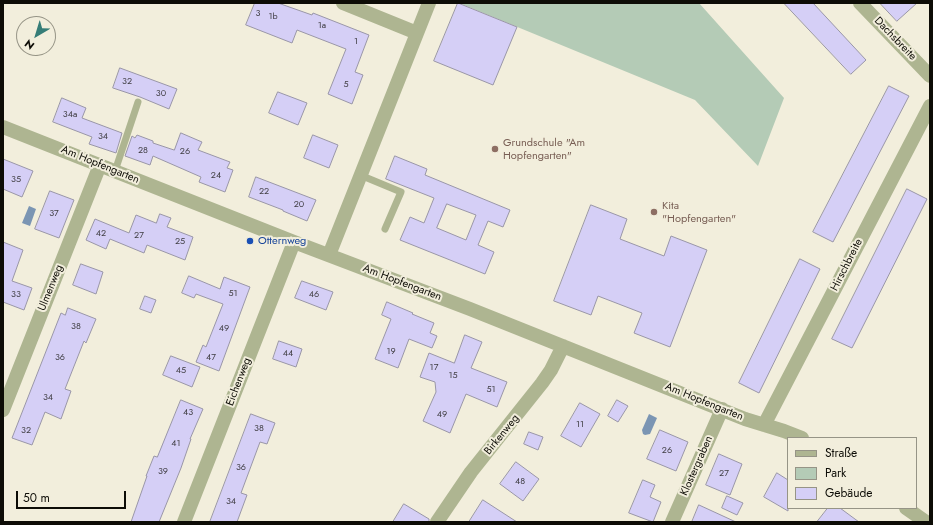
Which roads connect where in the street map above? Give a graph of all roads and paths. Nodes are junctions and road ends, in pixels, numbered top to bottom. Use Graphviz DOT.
graph roads {
  1 [pos="343,3"];
  2 [pos="429,3"];
  3 [pos="860,3"];
  4 [pos="417,33"];
  5 [pos="930,76"];
  6 [pos="138,102"];
  7 [pos="930,106"];
  8 [pos="3,127"];
  9 [pos="100,165"];
  10 [pos="115,171"];
  11 [pos="360,175"];
  12 [pos="385,229"];
  13 [pos="294,242"];
  14 [pos="329,255"];
  15 [pos="563,346"];
  16 [pos="722,409"];
  17 [pos="3,410"];
  18 [pos="764,425"];
  19 [pos="799,437"];
  20 [pos="907,509"];
  21 [pos="184,522"];
  22 [pos="437,522"];
  23 [pos="672,522"];
  24 [pos="926,522"];
  1 -- 4 [label="street"];
  2 -- 4 [label="street"];
  3 -- 5 [label="street, Dachsbreite"];
  4 -- 11 [label="street"];
  6 -- 10 [label="lane"];
  7 -- 18 [label="street, Hirschbreite"];
  8 -- 9 [label="street, Am Hopfengarten"];
  9 -- 10 [label="street, Am Hopfengarten"];
  9 -- 17 [label="street, Ulmenweg"];
  10 -- 13 [label="street, Am Hopfengarten"];
  11 -- 12 [label="lane"];
  11 -- 14 [label="street"];
  13 -- 14 [label="street, Am Hopfengarten"];
  13 -- 21 [label="street, Eichenweg"];
  14 -- 15 [label="street, Am Hopfengarten"];
  15 -- 16 [label="street, Am Hopfengarten"];
  15 -- 22 [label="street, Birkenweg"];
  16 -- 18 [label="street, Am Hopfengarten"];
  16 -- 23 [label="street, Klostergraben"];
  18 -- 19 [label="street, Am Hopfengarten"];
  20 -- 24 [label="street"];
}
